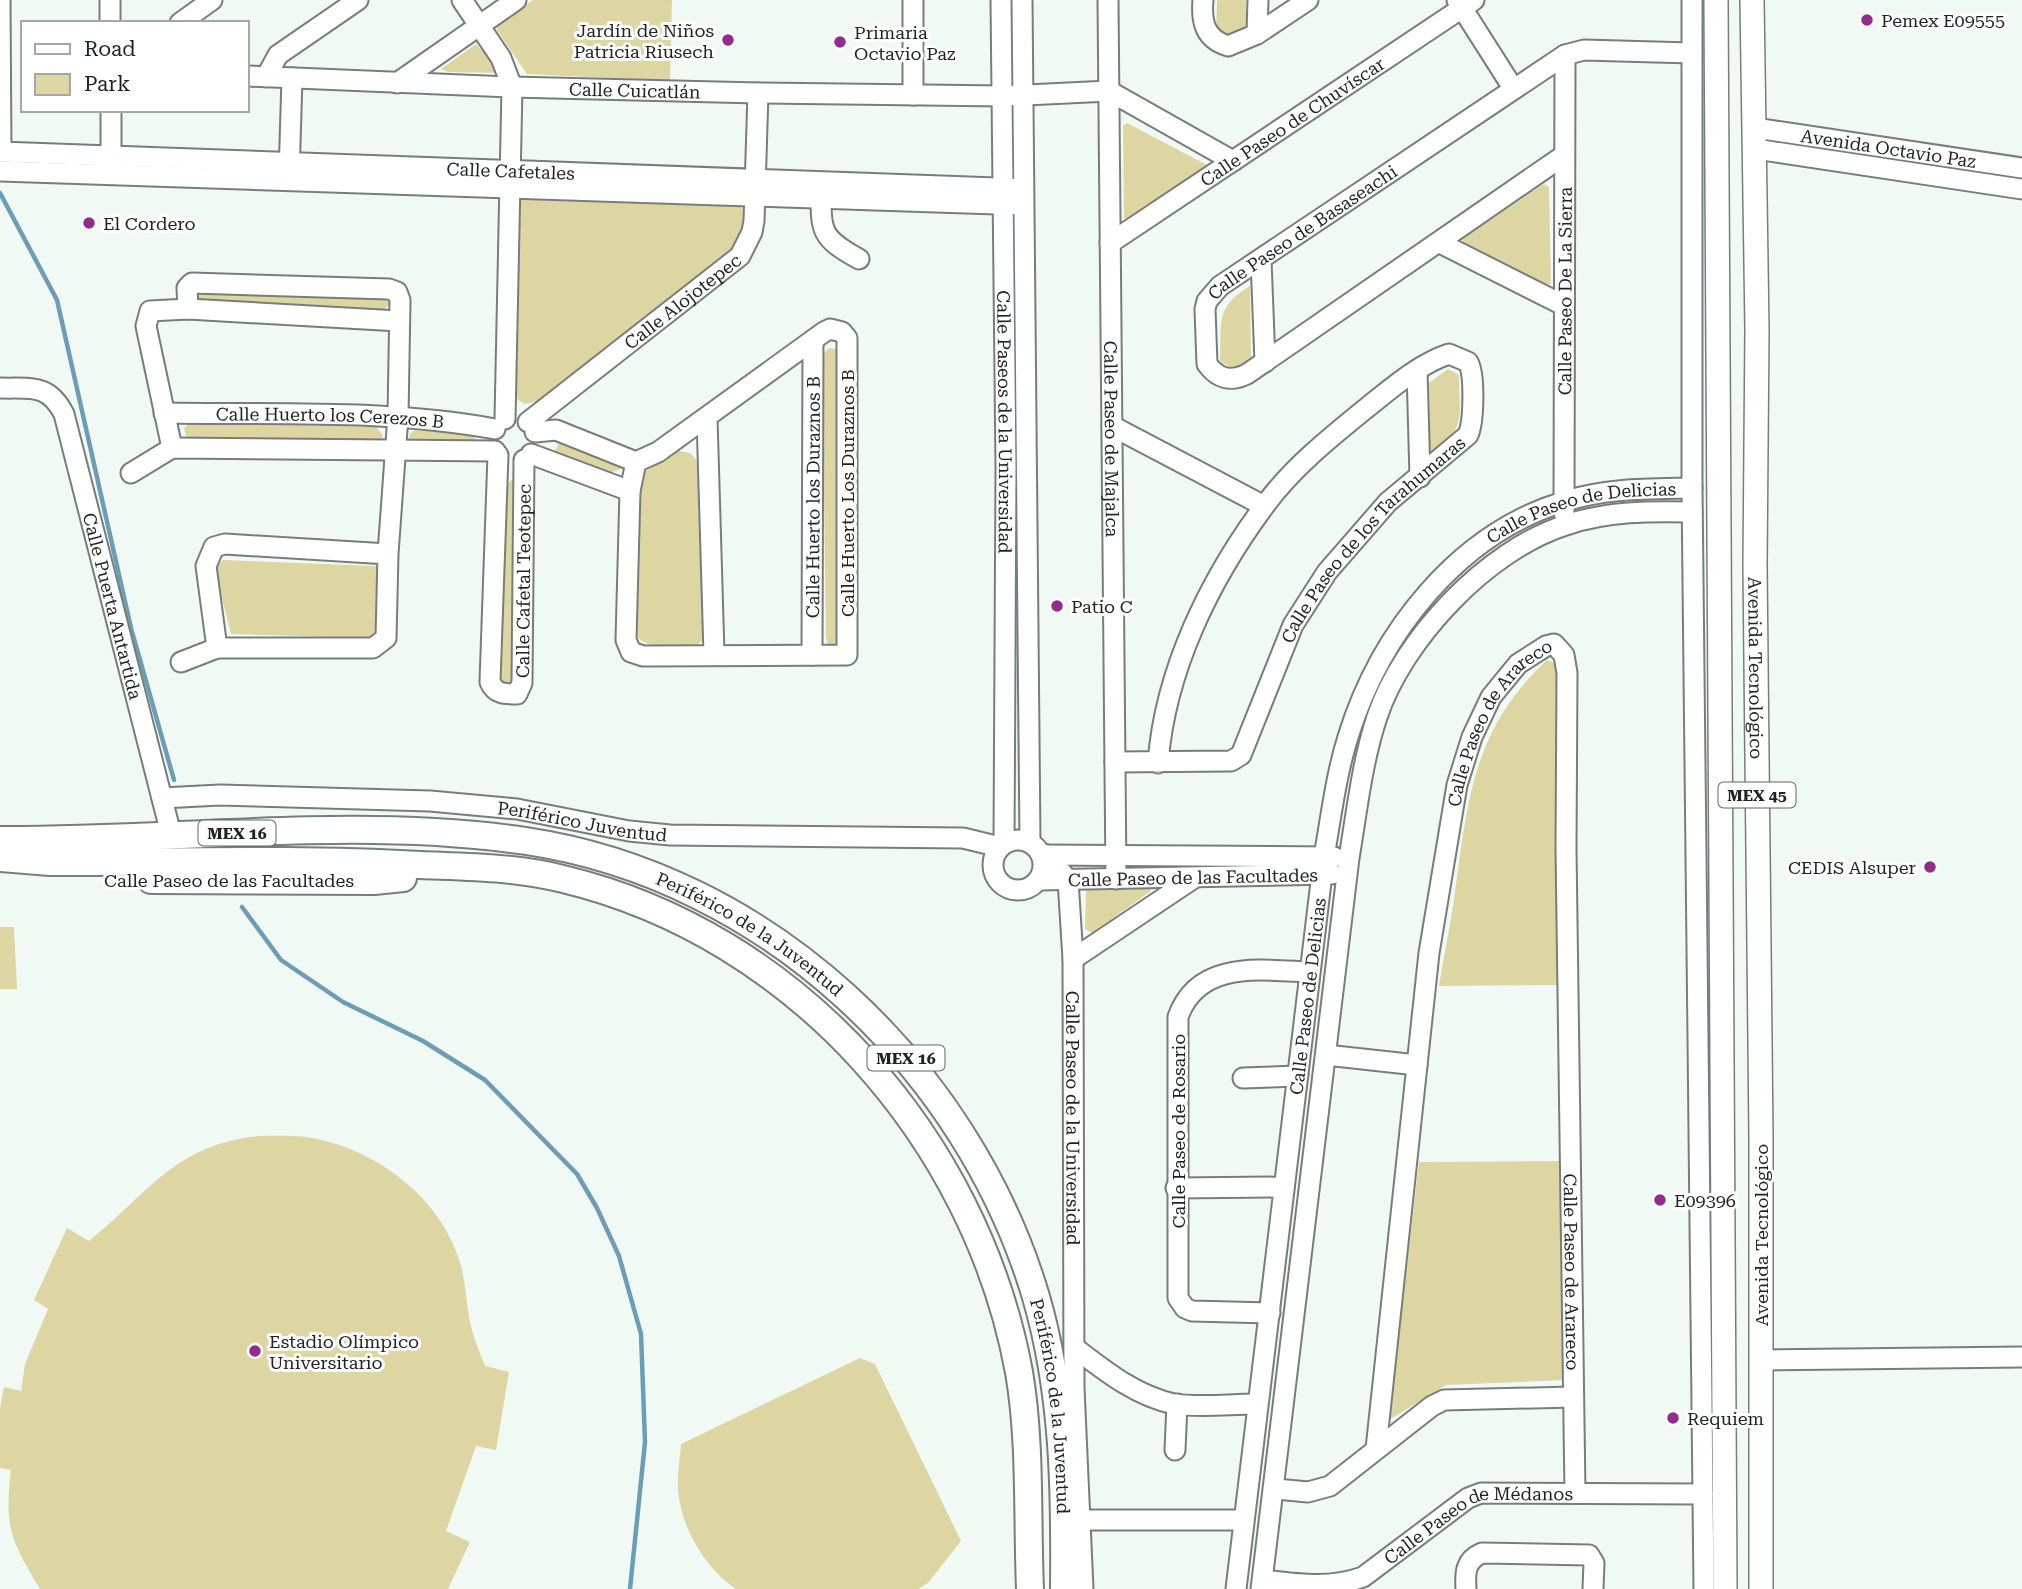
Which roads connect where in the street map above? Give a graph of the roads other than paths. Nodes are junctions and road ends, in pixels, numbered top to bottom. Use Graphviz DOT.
graph roads {
  1 [pos="0,0"];
  2 [pos="110,0"];
  3 [pos="212,0"];
  4 [pos="358,0"];
  5 [pos="462,0"];
  6 [pos="516,0"];
  7 [pos="913,0"];
  8 [pos="1002,0"];
  9 [pos="1022,0"];
  10 [pos="1108,0"];
  11 [pos="1203,0"];
  12 [pos="1258,0"];
  13 [pos="1308,0"];
  14 [pos="1692,0"];
  15 [pos="1716,0"];
  16 [pos="1752,0"];
  17 [pos="1465,3"];
  18 [pos="110,21"];
  19 [pos="183,21"];
  20 [pos="479,25"];
  21 [pos="1257,34"];
  22 [pos="1690,52"];
  23 [pos="1565,55"];
  24 [pos="256,76"];
  25 [pos="292,78"];
  26 [pos="397,83"];
  27 [pos="512,87"];
  28 [pos="1513,88"];
  29 [pos="1109,91"];
  30 [pos="758,93"];
  31 [pos="913,95"];
  32 [pos="1014,96"];
  33 [pos="111,112"];
  34 [pos="1755,139"];
  35 [pos="0,152"];
  36 [pos="1563,156"];
  37 [pos="1233,161"];
  38 [pos="111,166"];
  39 [pos="2022,168"];
  40 [pos="0,171"];
  41 [pos="289,172"];
  42 [pos="510,179"];
  43 [pos="754,188"];
  44 [pos="2022,189"];
  45 [pos="821,190"];
  46 [pos="1013,197"];
  47 [pos="1110,243"];
  48 [pos="1440,243"];
  49 [pos="859,259"];
  50 [pos="1261,260"];
  51 [pos="1563,305"];
  52 [pos="188,309"];
  53 [pos="399,321"];
  54 [pos="813,340"];
  55 [pos="1265,362"];
  56 [pos="1417,370"];
  57 [pos="0,388"];
  58 [pos="164,413"];
  59 [pos="398,416"];
  60 [pos="708,418"];
  61 [pos="500,424"];
  62 [pos="1112,426"];
  63 [pos="532,427"];
  64 [pos="172,449"];
  65 [pos="397,451"];
  66 [pos="497,453"];
  67 [pos="528,457"];
  68 [pos="636,461"];
  69 [pos="1006,468"];
  70 [pos="1027,468"];
  71 [pos="131,472"];
  72 [pos="1419,477"];
  73 [pos="1692,488"];
  74 [pos="630,491"];
  75 [pos="1563,501"];
  76 [pos="1265,506"];
  77 [pos="1692,512"];
  78 [pos="1564,525"];
  79 [pos="388,554"];
  80 [pos="217,648"];
  81 [pos="714,654"];
  82 [pos="812,655"];
  83 [pos="181,663"];
  84 [pos="1029,736"];
  85 [pos="1006,737"];
  86 [pos="1115,762"];
  87 [pos="1158,763"];
  88 [pos="162,798"];
  89 [pos="171,834"];
  90 [pos="0,840"];
  91 [pos="1002,845"];
  92 [pos="1040,851"];
  93 [pos="0,858"];
  94 [pos="1116,858"];
  95 [pos="1323,865"];
  96 [pos="1348,866"];
  97 [pos="456,867"];
  98 [pos="0,877"];
  99 [pos="1194,878"];
  100 [pos="1116,879"];
  101 [pos="1039,880"];
  102 [pos="1068,880"];
  103 [pos="1073,959"];
  104 [pos="1309,972"];
  105 [pos="1326,1055"];
  106 [pos="1417,1065"];
  107 [pos="1298,1076"];
  108 [pos="1244,1078"];
  109 [pos="1761,1138"];
  110 [pos="1721,1139"];
  111 [pos="1176,1188"];
  112 [pos="1284,1188"];
  113 [pos="1270,1313"];
  114 [pos="1075,1348"];
  115 [pos="2022,1357"];
  116 [pos="1761,1360"];
  117 [pos="1074,1388"];
  118 [pos="1573,1397"];
  119 [pos="1177,1404"];
  120 [pos="1256,1404"];
  121 [pos="1376,1449"];
  122 [pos="1175,1450"];
  123 [pos="1064,1470"];
  124 [pos="1276,1489"];
  125 [pos="1575,1493"];
  126 [pos="1703,1494"];
  127 [pos="1083,1520"];
  128 [pos="1243,1520"];
  129 [pos="1262,1584"];
  130 [pos="1030,1589"];
  131 [pos="1065,1589"];
  132 [pos="1083,1589"];
  133 [pos="1236,1589"];
  134 [pos="1466,1589"];
  135 [pos="1593,1589"];
  136 [pos="1704,1589"];
  137 [pos="1726,1589"];
  138 [pos="1761,1589"];
  1 -- 35 [label="street"];
  2 -- 18 [label="street"];
  3 -- 19 [label="street"];
  4 -- 24 [label="street"];
  5 -- 20 [label="street"];
  6 -- 20 [label="street"];
  7 -- 31 [label="street"];
  8 -- 32 [label="street, Calle Paseos de la Universidad"];
  9 -- 32 [label="street, Calle Paseos de la Universidad"];
  10 -- 29 [label="street, Calle Paseo de Majalca"];
  11 -- 21 [label="street"];
  12 -- 21 [label="street"];
  13 -- 21 [label="street"];
  14 -- 22 [label="street"];
  15 -- 110 [label="main road, MEX 45"];
  16 -- 34 [label="main road, Avenida Tecnológico / MEX 45"];
  17 -- 28 [label="street"];
  17 -- 37 [label="street, Calle Paseo de Chuvíscar"];
  20 -- 26 [label="street"];
  20 -- 27 [label="street"];
  22 -- 23 [label="street, Calle Paseo de Basaseachi"];
  22 -- 73 [label="street"];
  23 -- 28 [label="street, Calle Paseo de Basaseachi"];
  23 -- 36 [label="street, Calle Paseo De La Sierra"];
  24 -- 25 [label="street, Calle Cuicatlán"];
  25 -- 26 [label="street, Calle Cuicatlán"];
  25 -- 41 [label="street"];
  26 -- 27 [label="street, Calle Cuicatlán"];
  27 -- 30 [label="street, Calle Cuicatlán"];
  27 -- 42 [label="street"];
  28 -- 50 [label="street, Calle Paseo de Basaseachi"];
  29 -- 32 [label="street, Calle Cuicatlán"];
  29 -- 37 [label="street"];
  29 -- 47 [label="street, Calle Paseo de Majalca"];
  30 -- 31 [label="street, Calle Cuicatlán"];
  30 -- 43 [label="street, Calle Alojotepec"];
  31 -- 32 [label="street, Calle Cuicatlán"];
  32 -- 46 [label="street, Calle Paseos de la Universidad"];
  33 -- 38 [label="street"];
  34 -- 39 [label="street, Avenida Octavio Paz"];
  34 -- 44 [label="street, Avenida Octavio Paz"];
  34 -- 109 [label="main road, Avenida Tecnológico / MEX 45"];
  35 -- 38 [label="street, Calle Cafetales"];
  36 -- 48 [label="street, Calle Paseo de Basaseachi"];
  36 -- 51 [label="street, Calle Paseo De La Sierra"];
  37 -- 47 [label="street, Calle Paseo de Chuvíscar"];
  38 -- 40 [label="street, Calle Cafetales"];
  38 -- 41 [label="street, Calle Cafetales"];
  41 -- 42 [label="street, Calle Cafetales"];
  42 -- 43 [label="street, Calle Cafetales"];
  42 -- 61 [label="street"];
  43 -- 45 [label="street, Calle Cafetales"];
  43 -- 63 [label="street, Calle Alojotepec"];
  45 -- 46 [label="street, Calle Cafetales"];
  45 -- 49 [label="street"];
  46 -- 69 [label="street, Calle Paseos de la Universidad"];
  46 -- 70 [label="street, Calle Paseos de la Universidad"];
  47 -- 62 [label="street, Calle Paseo de Majalca"];
  48 -- 51 [label="street"];
  48 -- 55 [label="street, Calle Paseo de Basaseachi"];
  50 -- 55 [label="street"];
  50 -- 55 [label="street, Calle Paseo de Basaseachi"];
  51 -- 75 [label="street, Calle Paseo De La Sierra"];
  52 -- 53 [label="street"];
  52 -- 53 [label="street"];
  52 -- 58 [label="street"];
  53 -- 59 [label="street"];
  54 -- 60 [label="street"];
  54 -- 82 [label="street, Calle Huerto los Duraznos B"];
  54 -- 82 [label="street, Calle Huerto Los Duraznos B"];
  56 -- 72 [label="street"];
  56 -- 72 [label="street, Calle Paseo de los Tarahumaras"];
  56 -- 76 [label="street, Calle Paseo de los Tarahumaras"];
  57 -- 88 [label="street, Calle Puerta Antartida"];
  58 -- 59 [label="street, Calle Huerto los Cerezos B"];
  58 -- 64 [label="street"];
  59 -- 61 [label="street, Calle Huerto los Cerezos B"];
  59 -- 65 [label="street"];
  60 -- 68 [label="street"];
  60 -- 81 [label="street"];
  61 -- 63 [label="street"];
  61 -- 66 [label="street"];
  62 -- 76 [label="street"];
  62 -- 86 [label="street, Calle Paseo de Majalca"];
  63 -- 67 [label="street"];
  63 -- 68 [label="street"];
  64 -- 65 [label="street, Calle Huerto los Cerezos B"];
  64 -- 71 [label="street"];
  65 -- 66 [label="street, Calle Huerto los Cerezos B"];
  65 -- 79 [label="street"];
  66 -- 67 [label="street"];
  66 -- 67 [label="street, Calle Cafetal Teotepec"];
  67 -- 74 [label="street"];
  68 -- 74 [label="street"];
  69 -- 70 [label="street"];
  69 -- 85 [label="street, Calle Paseos de la Universidad"];
  70 -- 84 [label="street, Calle Paseos de la Universidad"];
  72 -- 87 [label="street, Calle Paseo de los Tarahumaras"];
  73 -- 75 [label="street, Calle Paseo de Delicias"];
  73 -- 77 [label="street"];
  74 -- 81 [label="street"];
  75 -- 78 [label="street, Calle Paseo De La Sierra"];
  75 -- 95 [label="street, Calle Paseo de Delicias"];
  76 -- 87 [label="street, Calle Paseo de los Tarahumaras"];
  77 -- 78 [label="street, Calle Paseo de Delicias"];
  77 -- 126 [label="street"];
  78 -- 96 [label="street, Calle Paseo de Delicias"];
  79 -- 80 [label="street"];
  79 -- 80 [label="street"];
  80 -- 83 [label="street"];
  81 -- 82 [label="street"];
  84 -- 85 [label="street"];
  84 -- 92 [label="street, Calle Paseos de la Universidad"];
  85 -- 91 [label="street, Calle Paseos de la Universidad"];
  86 -- 87 [label="street, Calle Paseo de los Tarahumaras"];
  86 -- 94 [label="street, Calle Paseo de Majalca"];
  88 -- 89 [label="street, Calle Puerta Antartida"];
  88 -- 91 [label="street, Periférico Juventud"];
  89 -- 90 [label="highway, Periférico de la Juventud / MEX 16"];
  89 -- 123 [label="highway, Periférico de la Juventud / MEX 16"];
  91 -- 92 [label="street"];
  91 -- 101 [label="street"];
  92 -- 94 [label="street, Calle Paseo de las Facultades"];
  92 -- 101 [label="street"];
  92 -- 102 [label="street"];
  93 -- 97 [label="highway"];
  94 -- 95 [label="street, Calle Paseo de las Facultades"];
  94 -- 100 [label="street, Calle Paseo de Majalca"];
  95 -- 96 [label="street, Calle Paseo de las Facultades"];
  95 -- 99 [label="street, Calle Paseo de las Facultades"];
  95 -- 104 [label="street, Calle Paseo de Delicias"];
  96 -- 105 [label="street, Calle Paseo de Delicias"];
  97 -- 98 [label="highway, Calle Paseo de las Facultades / MEX 16"];
  97 -- 130 [label="highway, Periférico de la Juventud / MEX 16"];
  99 -- 100 [label="street, Calle Paseo de las Facultades"];
  99 -- 103 [label="street"];
  100 -- 102 [label="street, Calle Paseo de las Facultades"];
  101 -- 102 [label="street, Calle Paseo de las Facultades"];
  102 -- 103 [label="street, Calle Paseo de la Universidad"];
  103 -- 114 [label="street, Calle Paseo de la Universidad"];
  104 -- 107 [label="street, Calle Paseo de Delicias"];
  104 -- 111 [label="street, Calle Paseo de Rosario"];
  105 -- 106 [label="street"];
  105 -- 124 [label="street, Calle Paseo de Delicias"];
  106 -- 118 [label="street, Calle Paseo de Arareco"];
  106 -- 121 [label="street, Calle Paseo de Arareco"];
  107 -- 108 [label="street"];
  107 -- 112 [label="street, Calle Paseo de Delicias"];
  109 -- 110 [label="main road"];
  109 -- 116 [label="main road, Avenida Tecnológico / MEX 45"];
  110 -- 137 [label="main road, MEX 45"];
  111 -- 112 [label="street"];
  111 -- 113 [label="street, Calle Paseo de Rosario"];
  112 -- 113 [label="street, Calle Paseo de Delicias"];
  113 -- 120 [label="street, Calle Paseo de Delicias"];
  114 -- 117 [label="street, Calle Paseo de la Universidad"];
  114 -- 119 [label="street"];
  115 -- 116 [label="street"];
  116 -- 138 [label="main road, Avenida Tecnológico / MEX 45"];
  117 -- 123 [label="highway"];
  117 -- 127 [label="street"];
  118 -- 121 [label="street"];
  118 -- 125 [label="street, Calle Paseo de Arareco"];
  119 -- 120 [label="street"];
  119 -- 122 [label="street"];
  120 -- 128 [label="street, Calle Paseo de Delicias"];
  121 -- 124 [label="street"];
  123 -- 131 [label="highway, Periférico de la Juventud / MEX 16"];
  124 -- 129 [label="street, Calle Paseo de Delicias"];
  125 -- 126 [label="street, Calle Paseo de Médanos"];
  125 -- 129 [label="street, Calle Paseo de Médanos"];
  126 -- 136 [label="street"];
  127 -- 128 [label="street"];
  127 -- 132 [label="street"];
  128 -- 133 [label="street, Calle Paseo de Delicias"];
  134 -- 135 [label="street"];
}
